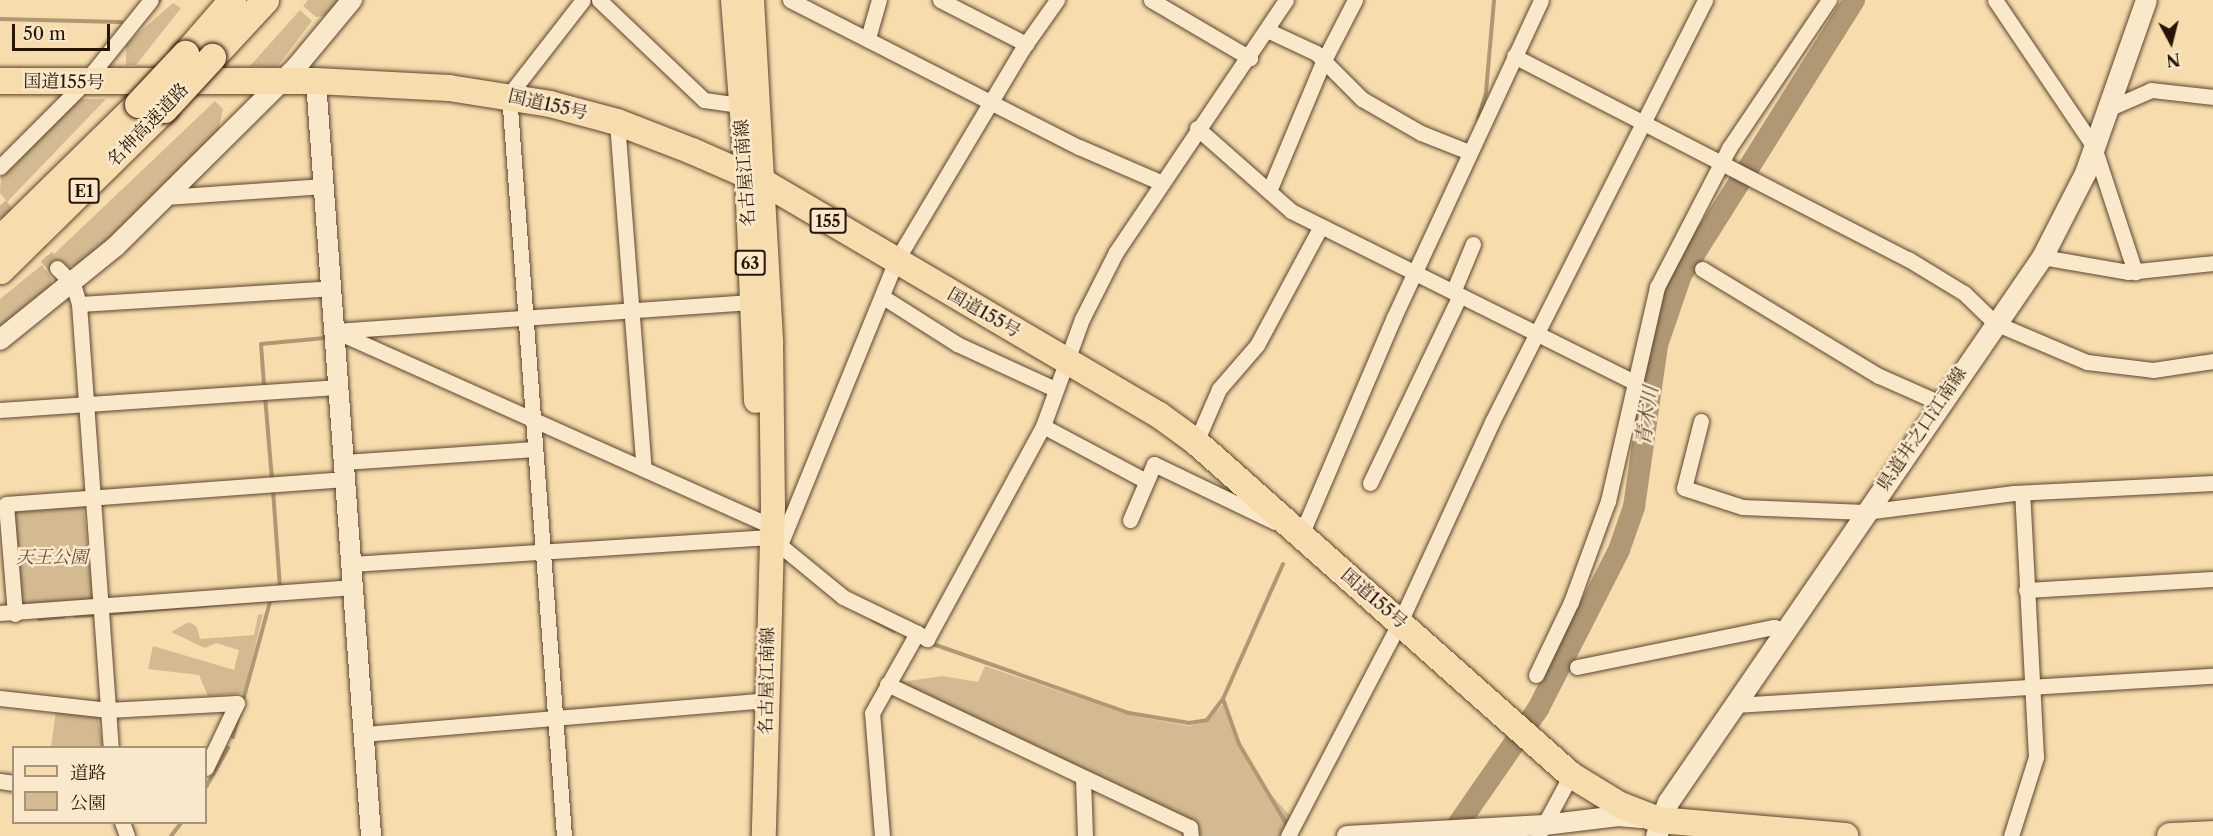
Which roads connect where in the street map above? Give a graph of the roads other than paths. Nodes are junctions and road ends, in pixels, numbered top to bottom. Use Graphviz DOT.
graph roads {
  1 [pos="151,0"];
  2 [pos="232,0"];
  3 [pos="265,0"];
  4 [pos="352,0"];
  5 [pos="583,0"];
  6 [pos="599,0"];
  7 [pos="733,0"];
  8 [pos="752,0"];
  9 [pos="790,0"];
  10 [pos="879,0"];
  11 [pos="940,0"];
  12 [pos="1057,0"];
  13 [pos="1151,0"];
  14 [pos="1286,0"];
  15 [pos="1355,0"];
  16 [pos="1541,0"];
  17 [pos="1705,0"];
  18 [pos="1829,0"];
  19 [pos="2146,0"];
  20 [pos="2000,1"];
  21 [pos="1267,30"];
  22 [pos="868,38"];
  23 [pos="1026,44"];
  24 [pos="1514,56"];
  25 [pos="1250,58"];
  26 [pos="1323,62"];
  27 [pos="0,81"];
  28 [pos="316,81"];
  29 [pos="85,82"];
  30 [pos="277,84"];
  31 [pos="509,95"];
  32 [pos="2213,97"];
  33 [pos="992,99"];
  34 [pos="740,105"];
  35 [pos="2108,109"];
  36 [pos="617,122"];
  37 [pos="1642,122"];
  38 [pos="1197,128"];
  39 [pos="2094,147"];
  40 [pos="1469,152"];
  41 [pos="1720,163"];
  42 [pos="0,167"];
  43 [pos="756,179"];
  44 [pos="1162,183"];
  45 [pos="324,186"];
  46 [pos="1269,191"];
  47 [pos="166,197"];
  48 [pos="1320,228"];
  49 [pos="0,239"];
  50 [pos="1473,244"];
  51 [pos="2042,257"];
  52 [pos="896,261"];
  53 [pos="2213,263"];
  54 [pos="57,268"];
  55 [pos="1702,268"];
  56 [pos="0,270"];
  57 [pos="2135,272"];
  58 [pos="1413,273"];
  59 [pos="73,284"];
  60 [pos="331,288"];
  61 [pos="1456,294"];
  62 [pos="883,297"];
  63 [pos="751,302"];
  64 [pos="79,304"];
  65 [pos="628,308"];
  66 [pos="525,315"];
  67 [pos="1995,323"];
  68 [pos="334,331"];
  69 [pos="1536,332"];
  70 [pos="0,340"];
  71 [pos="1068,361"];
  72 [pos="2213,361"];
  73 [pos="1632,381"];
  74 [pos="339,387"];
  75 [pos="1055,389"];
  76 [pos="86,404"];
  77 [pos="1940,404"];
  78 [pos="0,410"];
  79 [pos="533,421"];
  80 [pos="1701,421"];
  81 [pos="1044,426"];
  82 [pos="1196,442"];
  83 [pos="535,449"];
  84 [pos="644,469"];
  85 [pos="345,471"];
  86 [pos="1146,481"];
  87 [pos="1370,483"];
  88 [pos="2213,483"];
  89 [pos="2022,493"];
  90 [pos="93,498"];
  91 [pos="3,504"];
  92 [pos="1865,512"];
  93 [pos="1130,520"];
  94 [pos="773,535"];
  95 [pos="1301,535"];
  96 [pos="542,550"];
  97 [pos="351,564"];
  98 [pos="2213,579"];
  99 [pos="353,587"];
  100 [pos="2026,590"];
  101 [pos="100,606"];
  102 [pos="7,613"];
  103 [pos="1400,622"];
  104 [pos="1785,630"];
  105 [pos="917,633"];
  106 [pos="1577,667"];
  107 [pos="1536,675"];
  108 [pos="2213,676"];
  109 [pos="887,684"];
  110 [pos="2032,688"];
  111 [pos="0,698"];
  112 [pos="766,700"];
  113 [pos="1734,705"];
  114 [pos="108,710"];
  115 [pos="555,718"];
  116 [pos="364,734"];
  117 [pos="111,746"];
  118 [pos="207,766"];
  119 [pos="1571,775"];
  120 [pos="1083,779"];
  121 [pos="1658,828"];
  122 [pos="1541,830"];
  123 [pos="1475,831"];
  124 [pos="2213,834"];
  125 [pos="371,836"];
  126 [pos="564,836"];
  127 [pos="764,836"];
  128 [pos="882,836"];
  129 [pos="1085,836"];
  130 [pos="1191,836"];
  131 [pos="1288,836"];
  132 [pos="1347,836"];
  133 [pos="1845,836"];
  134 [pos="2011,836"];
  135 [pos="2170,836"];
  1 -- 29 [label="street"];
  2 -- 49 [label="highway, 名神高速道路 / E1, bridge"];
  3 -- 56 [label="highway, 名神高速道路 / E1, bridge"];
  4 -- 30 [label="street"];
  5 -- 31 [label="street"];
  6 -- 34 [label="street"];
  7 -- 34 [label="main road, 名古屋江南線 / 63"];
  8 -- 43 [label="main road, 名古屋江南線 / 63"];
  9 -- 22 [label="street"];
  10 -- 22 [label="street"];
  11 -- 23 [label="street"];
  12 -- 23 [label="street"];
  13 -- 25 [label="street"];
  14 -- 21 [label="street"];
  15 -- 26 [label="street"];
  16 -- 24 [label="street"];
  17 -- 37 [label="street"];
  18 -- 41 [label="street"];
  19 -- 35 [label="main road, 県道井之口江南線"];
  20 -- 39 [label="street"];
  21 -- 25 [label="street"];
  21 -- 26 [label="street"];
  22 -- 33 [label="street"];
  23 -- 33 [label="street"];
  24 -- 37 [label="street"];
  24 -- 40 [label="street"];
  25 -- 38 [label="street"];
  26 -- 40 [label="street"];
  26 -- 46 [label="street"];
  27 -- 29 [label="highway, 国道155号 / 155"];
  28 -- 30 [label="highway, 国道155号 / 155"];
  28 -- 31 [label="highway, 国道155号 / 155"];
  28 -- 45 [label="street"];
  29 -- 30 [label="highway, 国道155号 / 155"];
  29 -- 42 [label="street"];
  30 -- 47 [label="street"];
  31 -- 36 [label="highway, 国道155号 / 155"];
  31 -- 66 [label="street"];
  32 -- 35 [label="street"];
  33 -- 44 [label="street"];
  33 -- 52 [label="street"];
  34 -- 43 [label="main road, 名古屋江南線 / 63"];
  35 -- 39 [label="main road, 県道井之口江南線"];
  36 -- 43 [label="highway, 国道155号 / 155"];
  36 -- 65 [label="street"];
  37 -- 41 [label="street"];
  37 -- 69 [label="street"];
  38 -- 44 [label="street"];
  38 -- 46 [label="street"];
  39 -- 51 [label="main road, 県道井之口江南線"];
  39 -- 57 [label="street"];
  40 -- 58 [label="street"];
  41 -- 67 [label="street"];
  41 -- 73 [label="street"];
  43 -- 52 [label="highway, 国道155号 / 155"];
  43 -- 63 [label="main road, 名古屋江南線 / 63"];
  43 -- 94 [label="main road, 名古屋江南線 / 63"];
  44 -- 71 [label="street"];
  45 -- 47 [label="street"];
  45 -- 60 [label="street"];
  46 -- 48 [label="street"];
  47 -- 59 [label="street"];
  48 -- 58 [label="street"];
  48 -- 82 [label="street"];
  50 -- 61 [label="street"];
  51 -- 57 [label="street"];
  51 -- 67 [label="main road, 県道井之口江南線"];
  52 -- 62 [label="street"];
  52 -- 71 [label="highway, 国道155号 / 155"];
  53 -- 57 [label="street"];
  54 -- 59 [label="street"];
  55 -- 77 [label="street"];
  58 -- 61 [label="street"];
  58 -- 95 [label="street"];
  59 -- 64 [label="street"];
  59 -- 70 [label="street"];
  60 -- 64 [label="street"];
  60 -- 68 [label="street"];
  61 -- 69 [label="street"];
  61 -- 87 [label="street"];
  62 -- 75 [label="street"];
  62 -- 94 [label="street"];
  63 -- 65 [label="street"];
  63 -- 94 [label="main road, 名古屋江南線 / 63"];
  64 -- 76 [label="street"];
  65 -- 66 [label="street"];
  65 -- 84 [label="street"];
  66 -- 68 [label="street"];
  66 -- 79 [label="street"];
  67 -- 72 [label="street"];
  67 -- 77 [label="main road, 県道井之口江南線"];
  68 -- 74 [label="street"];
  68 -- 79 [label="street"];
  69 -- 73 [label="street"];
  69 -- 103 [label="street"];
  71 -- 75 [label="street"];
  71 -- 82 [label="highway, 国道155号 / 155"];
  73 -- 107 [label="street"];
  74 -- 76 [label="street"];
  74 -- 85 [label="street"];
  75 -- 81 [label="street"];
  76 -- 78 [label="street"];
  76 -- 90 [label="street"];
  77 -- 92 [label="main road, 県道井之口江南線"];
  79 -- 83 [label="street"];
  79 -- 84 [label="street"];
  80 -- 92 [label="street"];
  81 -- 86 [label="street"];
  81 -- 105 [label="street"];
  82 -- 95 [label="highway, 国道155号 / 155"];
  83 -- 85 [label="street"];
  83 -- 96 [label="street"];
  84 -- 94 [label="street"];
  85 -- 90 [label="street"];
  85 -- 97 [label="street"];
  86 -- 93 [label="street"];
  86 -- 95 [label="street"];
  88 -- 89 [label="street"];
  89 -- 92 [label="street"];
  89 -- 100 [label="street"];
  90 -- 91 [label="street"];
  90 -- 101 [label="street"];
  91 -- 102 [label="street"];
  92 -- 104 [label="main road, 県道井之口江南線"];
  94 -- 96 [label="street"];
  94 -- 105 [label="street"];
  94 -- 112 [label="main road, 名古屋江南線 / 63"];
  95 -- 103 [label="highway, 国道155号 / 155"];
  96 -- 97 [label="street"];
  96 -- 115 [label="street"];
  97 -- 99 [label="street"];
  98 -- 100 [label="street"];
  99 -- 101 [label="street"];
  99 -- 116 [label="street"];
  100 -- 110 [label="street"];
  101 -- 102 [label="street"];
  101 -- 114 [label="street"];
  103 -- 119 [label="highway, 国道155号 / 155"];
  103 -- 131 [label="street"];
  104 -- 106 [label="street"];
  104 -- 113 [label="main road, 県道井之口江南線"];
  105 -- 109 [label="street"];
  108 -- 110 [label="street"];
  109 -- 120 [label="street"];
  109 -- 128 [label="street"];
  110 -- 113 [label="street"];
  110 -- 134 [label="street"];
  111 -- 114 [label="street"];
  112 -- 115 [label="street"];
  112 -- 127 [label="main road, 名古屋江南線 / 63"];
  113 -- 121 [label="main road, 県道井之口江南線"];
  114 -- 117 [label="street"];
  114 -- 118 [label="street"];
  115 -- 116 [label="street"];
  115 -- 126 [label="street"];
  116 -- 125 [label="street"];
  119 -- 121 [label="highway, 国道155号 / 155"];
  119 -- 122 [label="street"];
  120 -- 129 [label="street"];
  120 -- 130 [label="street"];
  121 -- 122 [label="street"];
  121 -- 133 [label="highway, 国道155号 / 155"];
  122 -- 123 [label="street"];
  123 -- 132 [label="street"];
  124 -- 135 [label="highway"];
}
